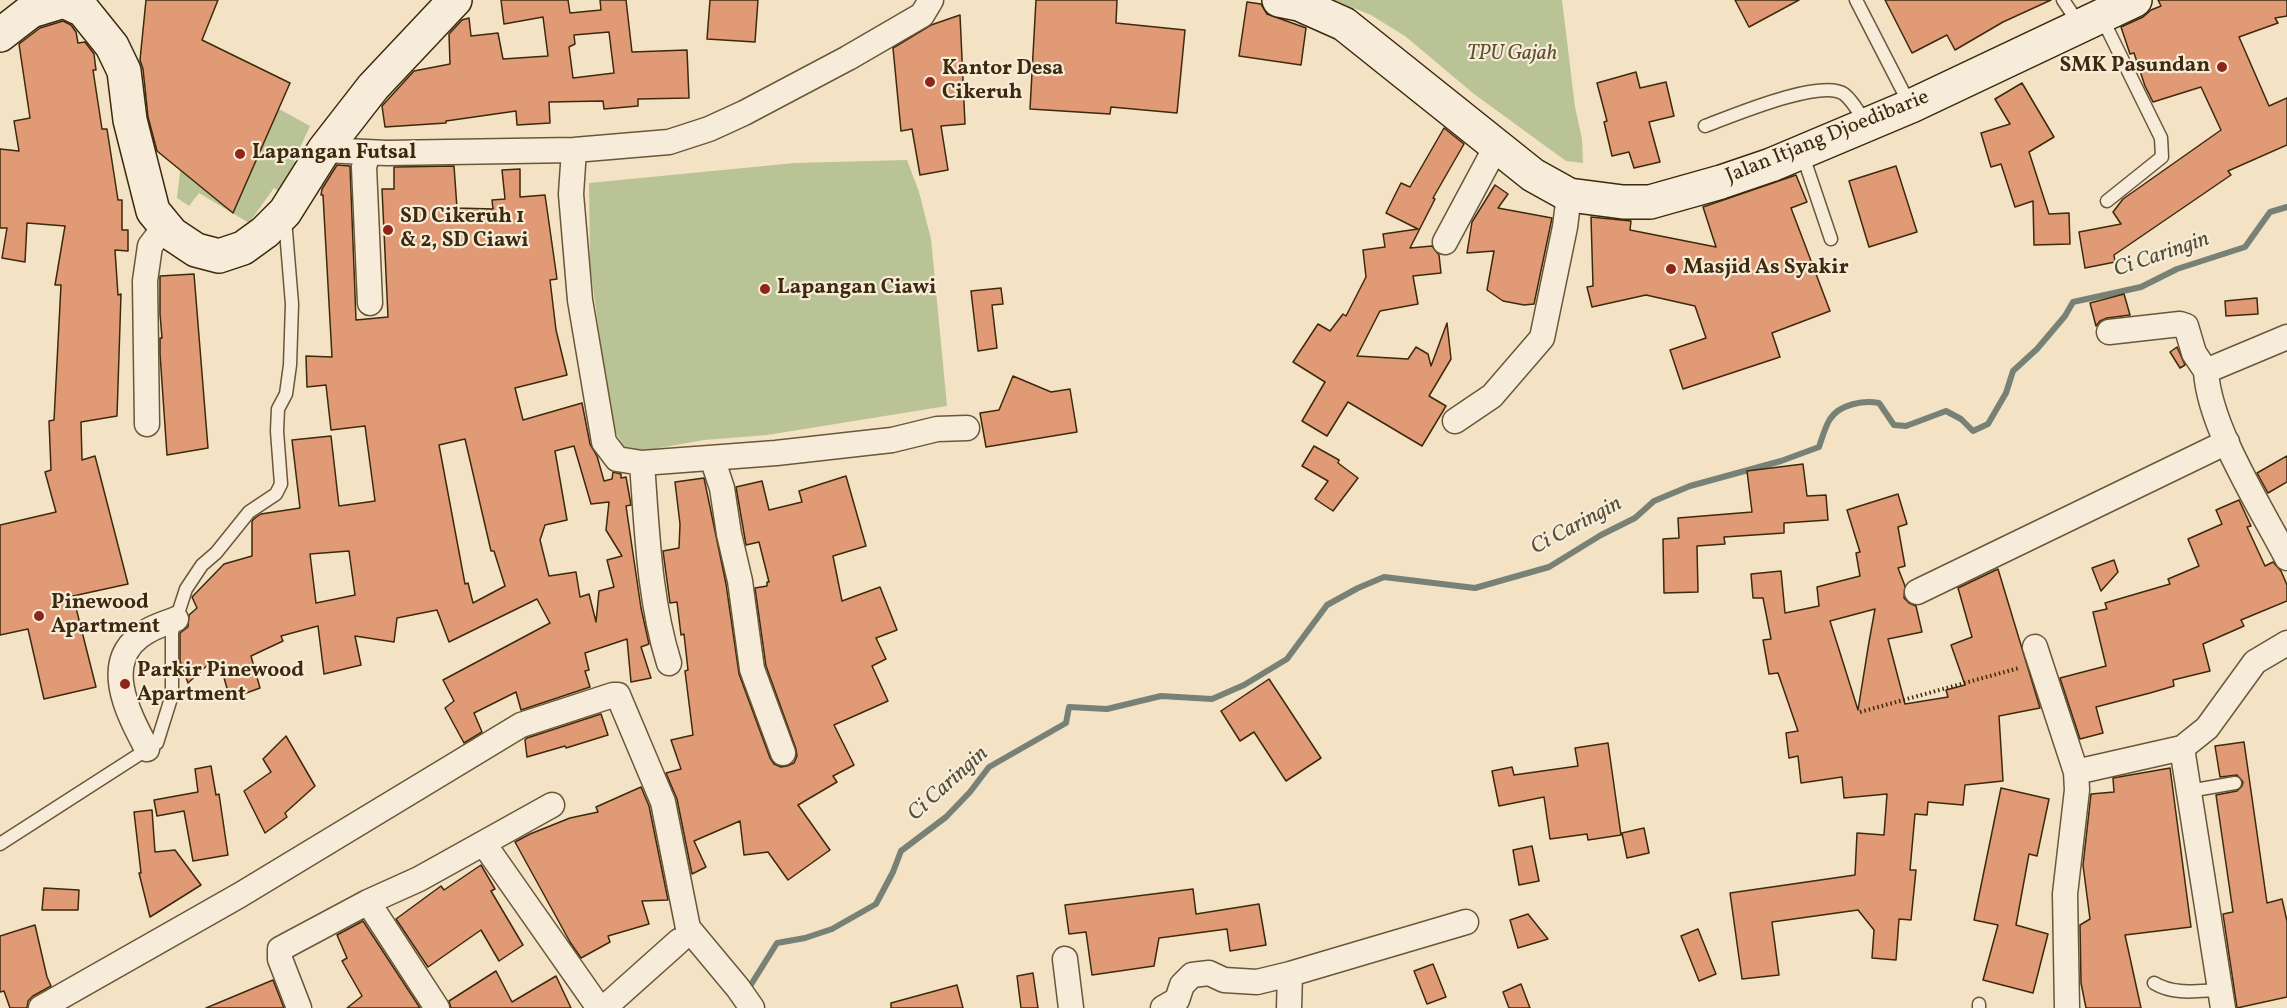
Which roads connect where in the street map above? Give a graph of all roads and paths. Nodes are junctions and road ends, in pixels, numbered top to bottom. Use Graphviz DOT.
graph roads {
  1 [pos="455,0"];
  2 [pos="931,0"];
  3 [pos="1279,0"];
  4 [pos="1856,0"];
  5 [pos="2135,0"];
  6 [pos="64,1"];
  7 [pos="2081,13"];
  8 [pos="0,35"];
  9 [pos="1911,106"];
  10 [pos="1866,125"];
  11 [pos="1705,126"];
  12 [pos="1497,145"];
  13 [pos="324,150"];
  14 [pos="574,150"];
  15 [pos="1802,152"];
  16 [pos="368,153"];
  17 [pos="1569,195"];
  18 [pos="2107,201"];
  19 [pos="285,212"];
  20 [pos="165,226"];
  21 [pos="1832,239"];
  22 [pos="1445,242"];
  23 [pos="370,303"];
  24 [pos="2109,332"];
  25 [pos="2287,337"];
  26 [pos="2206,370"];
  27 [pos="1455,421"];
  28 [pos="147,424"];
  29 [pos="967,428"];
  30 [pos="2227,442"];
  31 [pos="712,458"];
  32 [pos="642,463"];
  33 [pos="2287,558"];
  34 [pos="1917,591"];
  35 [pos="176,619"];
  36 [pos="2287,643"];
  37 [pos="2037,655"];
  38 [pos="669,663"];
  39 [pos="1860,712"];
  40 [pos="2182,748"];
  41 [pos="147,749"];
  42 [pos="783,753"];
  43 [pos="2076,772"];
  44 [pos="2235,783"];
  45 [pos="2189,792"];
  46 [pos="552,804"];
  47 [pos="484,843"];
  48 [pos="0,844"];
  49 [pos="368,902"];
  50 [pos="1466,922"];
  51 [pos="679,941"];
  52 [pos="1065,959"];
  53 [pos="1290,974"];
  54 [pos="2154,983"];
  55 [pos="746,999"];
  56 [pos="2221,999"];
  57 [pos="41,1008"];
  58 [pos="299,1008"];
  59 [pos="437,1008"];
  60 [pos="599,1008"];
  61 [pos="604,1008"];
  62 [pos="1071,1008"];
  63 [pos="1163,1008"];
  64 [pos="1289,1008"];
  65 [pos="2067,1008"];
  1 -- 13 [label="main road"];
  2 -- 14 [label="street"];
  3 -- 12 [label="main road, Jalan Itjang Djoedibarie"];
  4 -- 9 [label="lane"];
  5 -- 7 [label="main road, Jalan Itjang Djoedibarie"];
  6 -- 8 [label="main road"];
  6 -- 20 [label="main road"];
  7 -- 9 [label="main road, Jalan Itjang Djoedibarie"];
  7 -- 18 [label="lane"];
  9 -- 10 [label="main road, Jalan Itjang Djoedibarie"];
  10 -- 11 [label="lane"];
  10 -- 15 [label="main road, Jalan Itjang Djoedibarie"];
  12 -- 17 [label="main road, Jalan Itjang Djoedibarie"];
  12 -- 22 [label="street"];
  13 -- 16 [label="street"];
  13 -- 19 [label="main road"];
  14 -- 16 [label="street"];
  14 -- 32 [label="street"];
  15 -- 17 [label="main road, Jalan Itjang Djoedibarie"];
  15 -- 21 [label="lane"];
  16 -- 23 [label="street"];
  17 -- 27 [label="street"];
  19 -- 20 [label="main road"];
  19 -- 35 [label="lane"];
  20 -- 28 [label="street"];
  24 -- 26 [label="street"];
  25 -- 26 [label="street"];
  26 -- 30 [label="street"];
  29 -- 31 [label="street"];
  30 -- 33 [label="street"];
  30 -- 34 [label="street"];
  31 -- 32 [label="street"];
  31 -- 42 [label="street"];
  32 -- 38 [label="street"];
  35 -- 41 [label="lane"];
  35 -- 41 [label="street"];
  36 -- 40 [label="street"];
  37 -- 39 [label="path"];
  37 -- 43 [label="street"];
  40 -- 43 [label="street"];
  40 -- 45 [label="street"];
  41 -- 48 [label="lane"];
  43 -- 65 [label="street"];
  44 -- 45 [label="lane"];
  45 -- 56 [label="street"];
  46 -- 47 [label="street"];
  47 -- 49 [label="street"];
  47 -- 60 [label="street"];
  49 -- 58 [label="street"];
  49 -- 59 [label="street"];
  50 -- 53 [label="street"];
  51 -- 61 [label="street"];
  52 -- 62 [label="street"];
  53 -- 63 [label="street"];
  53 -- 64 [label="street"];
  54 -- 56 [label="lane"];
  55 -- 57 [label="street"];
}
